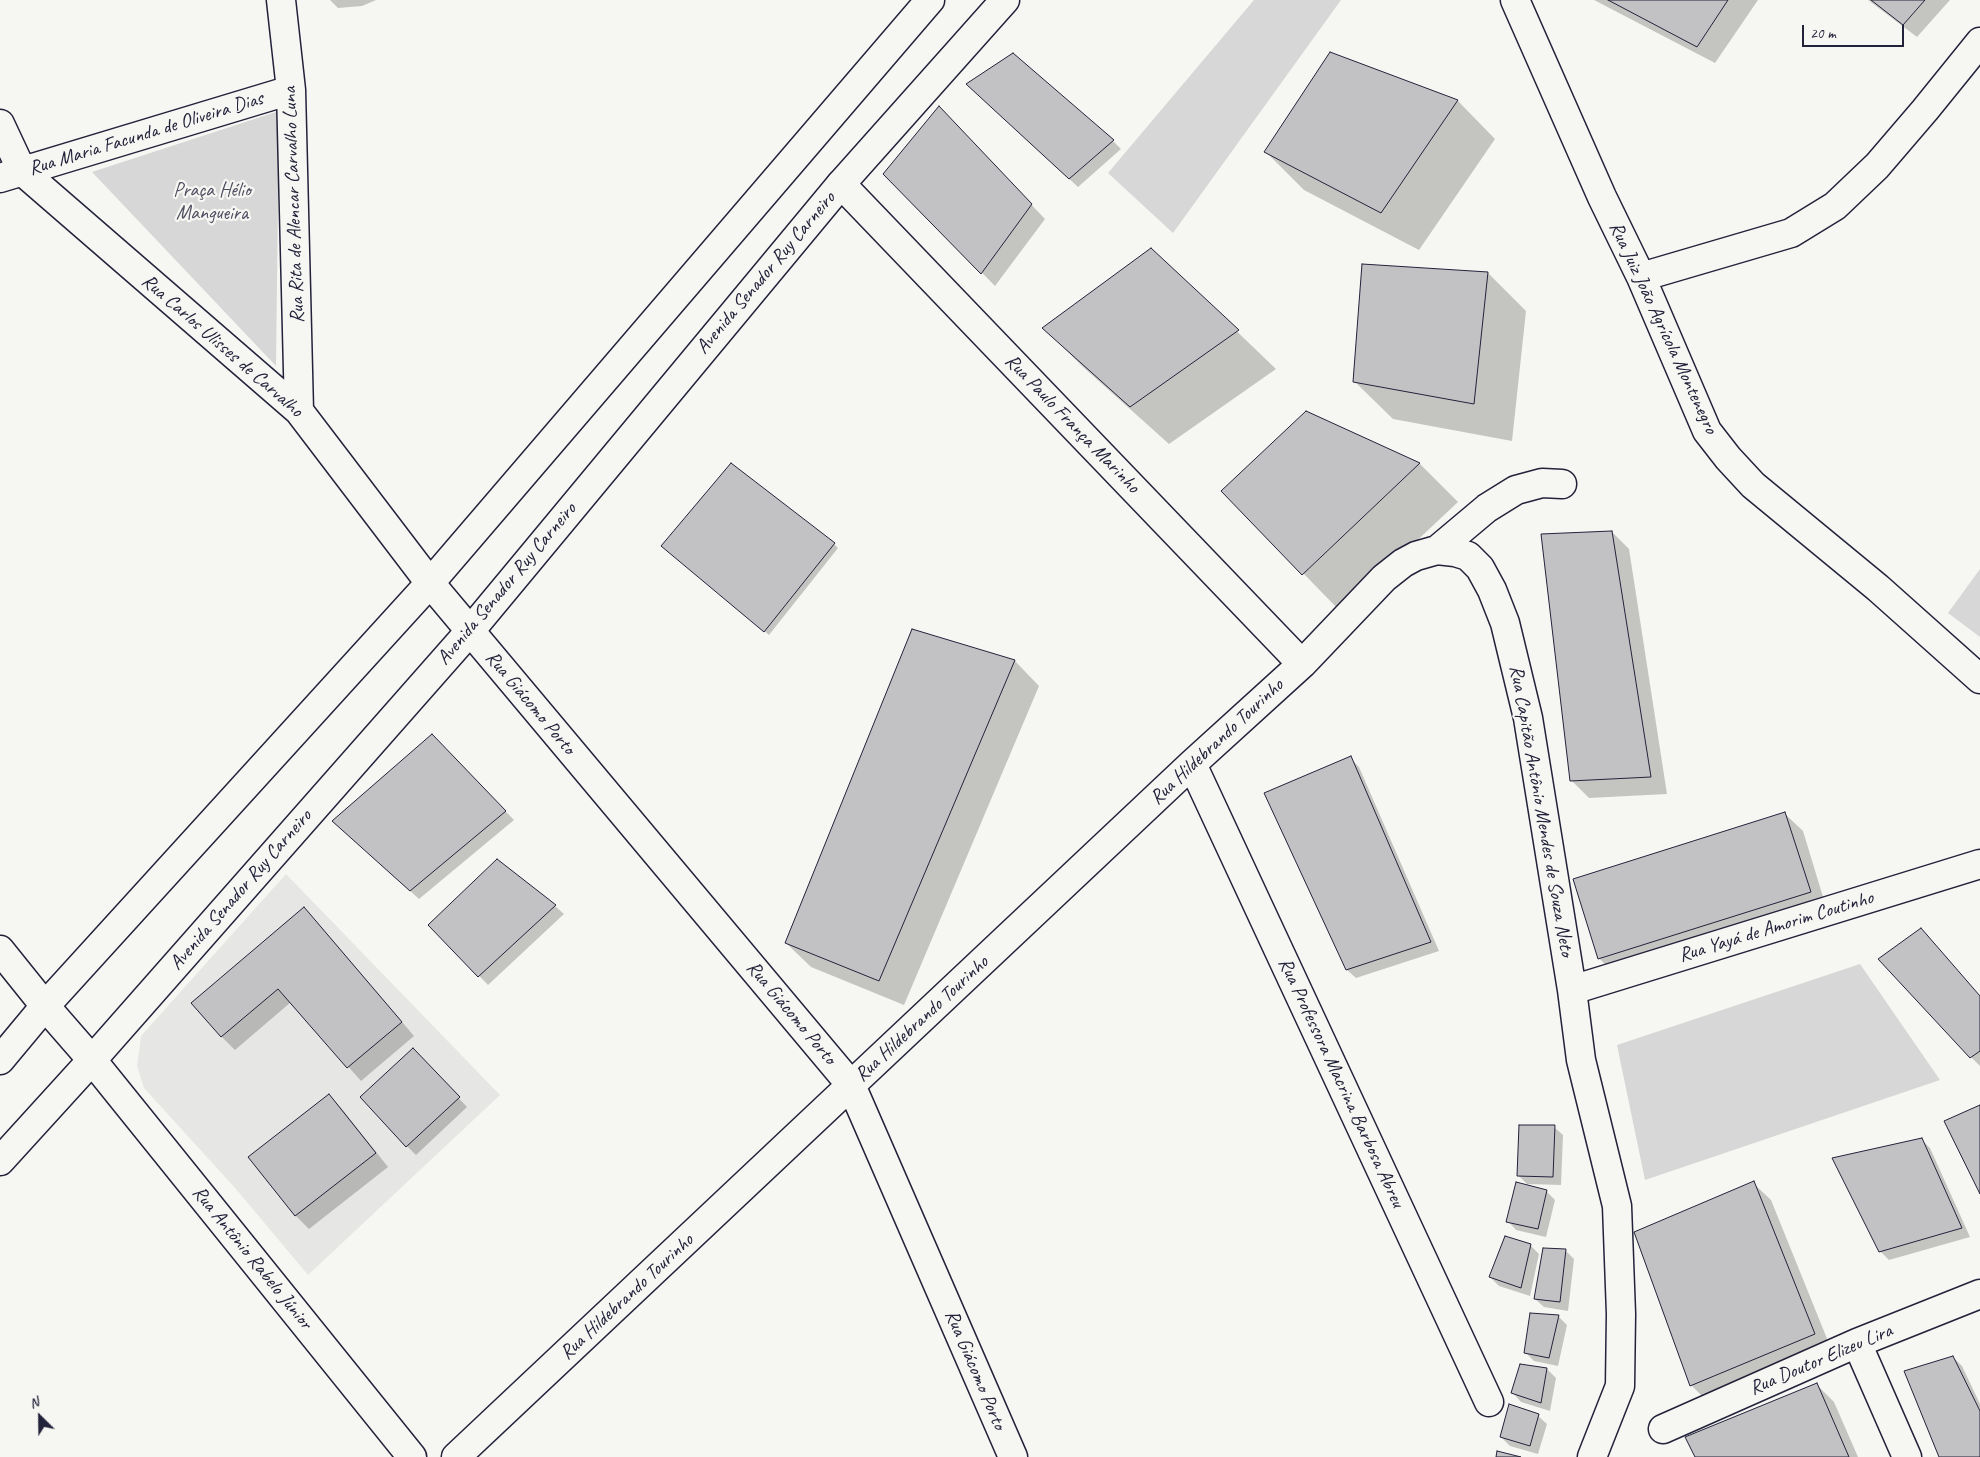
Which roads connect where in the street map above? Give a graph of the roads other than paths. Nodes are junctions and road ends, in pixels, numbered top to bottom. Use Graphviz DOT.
graph roads {
  1 [pos="281,0"];
  2 [pos="930,0"];
  3 [pos="1005,0"];
  4 [pos="1515,0"];
  5 [pos="1980,42"];
  6 [pos="291,90"];
  7 [pos="0,124"];
  8 [pos="11,175"];
  9 [pos="841,184"];
  10 [pos="1641,277"];
  11 [pos="299,411"];
  12 [pos="1562,484"];
  13 [pos="1437,550"];
  14 [pos="1384,578"];
  15 [pos="430,582"];
  16 [pos="470,631"];
  17 [pos="1302,664"];
  18 [pos="1980,679"];
  19 [pos="1192,764"];
  20 [pos="1980,864"];
  21 [pos="0,950"];
  22 [pos="1572,990"];
  23 [pos="45,1006"];
  24 [pos="0,1060"];
  25 [pos="92,1060"];
  26 [pos="851,1085"];
  27 [pos="0,1161"];
  28 [pos="1980,1294"];
  29 [pos="1858,1343"];
  30 [pos="1489,1402"];
  31 [pos="1664,1430"];
  32 [pos="412,1457"];
  33 [pos="456,1457"];
  34 [pos="1013,1457"];
  35 [pos="1592,1457"];
  36 [pos="1907,1457"];
  1 -- 6 [label="street, Rua Rita de Alencar Carvalho Luna"];
  2 -- 15 [label="street"];
  3 -- 9 [label="street, Avenida Senador Ruy Carneiro"];
  4 -- 10 [label="street, Rua Juiz João Agrícola Montenegro"];
  5 -- 10 [label="street"];
  6 -- 8 [label="street, Rua Maria Facunda de Oliveira Dias"];
  6 -- 11 [label="street, Rua Rita de Alencar Carvalho Luna"];
  7 -- 8 [label="street, Rua Carlos Ulisses de Carvalho"];
  8 -- 11 [label="street, Rua Carlos Ulisses de Carvalho"];
  9 -- 16 [label="street, Avenida Senador Ruy Carneiro"];
  9 -- 17 [label="street, Rua Paulo França Marinho"];
  10 -- 18 [label="street, Rua Juiz João Agrícola Montenegro"];
  11 -- 15 [label="street, Rua Carlos Ulisses de Carvalho"];
  12 -- 13 [label="street"];
  13 -- 14 [label="street, Rua Capitão Antônio Mendes de Souza Neto"];
  13 -- 22 [label="street, Rua Capitão Antônio Mendes de Souza Neto"];
  14 -- 17 [label="street, Rua Hildebrando Tourinho"];
  15 -- 16 [label="street, Rua Carlos Ulisses de Carvalho"];
  15 -- 23 [label="street"];
  16 -- 25 [label="street, Avenida Senador Ruy Carneiro"];
  16 -- 26 [label="street, Rua Giácomo Porto"];
  17 -- 19 [label="street, Rua Hildebrando Tourinho"];
  19 -- 26 [label="street, Rua Hildebrando Tourinho"];
  19 -- 30 [label="street, Rua Professora Macrina Barbosa Abreu"];
  20 -- 22 [label="street, Rua Yayá de Amorim Coutinho"];
  21 -- 23 [label="street, Rua Antônio Rabelo Júnior"];
  22 -- 35 [label="street, Rua Capitão Antônio Mendes de Souza Neto"];
  23 -- 24 [label="street"];
  23 -- 25 [label="street, Rua Antônio Rabelo Júnior"];
  25 -- 27 [label="street, Avenida Senador Ruy Carneiro"];
  25 -- 32 [label="street, Rua Antônio Rabelo Júnior"];
  26 -- 33 [label="street, Rua Hildebrando Tourinho"];
  26 -- 34 [label="street, Rua Giácomo Porto"];
  28 -- 29 [label="street, Rua Doutor Elizeu Lira"];
  29 -- 31 [label="street, Rua Doutor Elizeu Lira"];
  29 -- 36 [label="street"];
}
